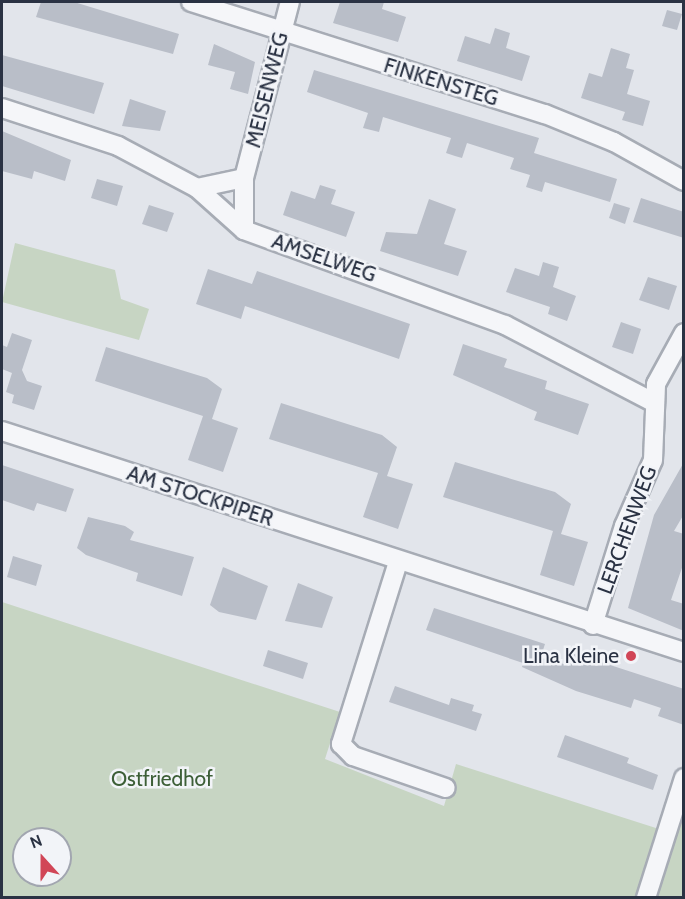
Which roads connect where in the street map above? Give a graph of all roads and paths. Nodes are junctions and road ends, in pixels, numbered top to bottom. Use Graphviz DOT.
graph roads {
  1 [pos="191,2"];
  2 [pos="290,2"];
  3 [pos="281,32"];
  4 [pos="2,108"];
  5 [pos="244,178"];
  6 [pos="684,181"];
  7 [pos="197,188"];
  8 [pos="244,230"];
  9 [pos="684,333"];
  10 [pos="653,402"];
  11 [pos="2,431"];
  12 [pos="398,562"];
  13 [pos="594,625"];
  14 [pos="684,652"];
  15 [pos="684,778"];
  16 [pos="446,788"];
  17 [pos="646,897"];
  1 -- 3 [label="street, FINKENSTEG"];
  2 -- 3 [label="street, MEISENWEG"];
  3 -- 5 [label="street, MEISENWEG"];
  3 -- 6 [label="street, FINKENSTEG"];
  4 -- 7 [label="street, AMSELWEG"];
  5 -- 7 [label="street"];
  5 -- 8 [label="street, MEISENWEG"];
  7 -- 8 [label="street, AMSELWEG"];
  8 -- 10 [label="street, AMSELWEG"];
  9 -- 10 [label="street, LERCHENWEG"];
  10 -- 13 [label="street, LERCHENWEG"];
  11 -- 12 [label="street, AM STOCKPIPER"];
  12 -- 13 [label="street, AM STOCKPIPER"];
  12 -- 16 [label="street"];
  13 -- 14 [label="street, AM STOCKPIPER"];
  15 -- 17 [label="street"];
}
